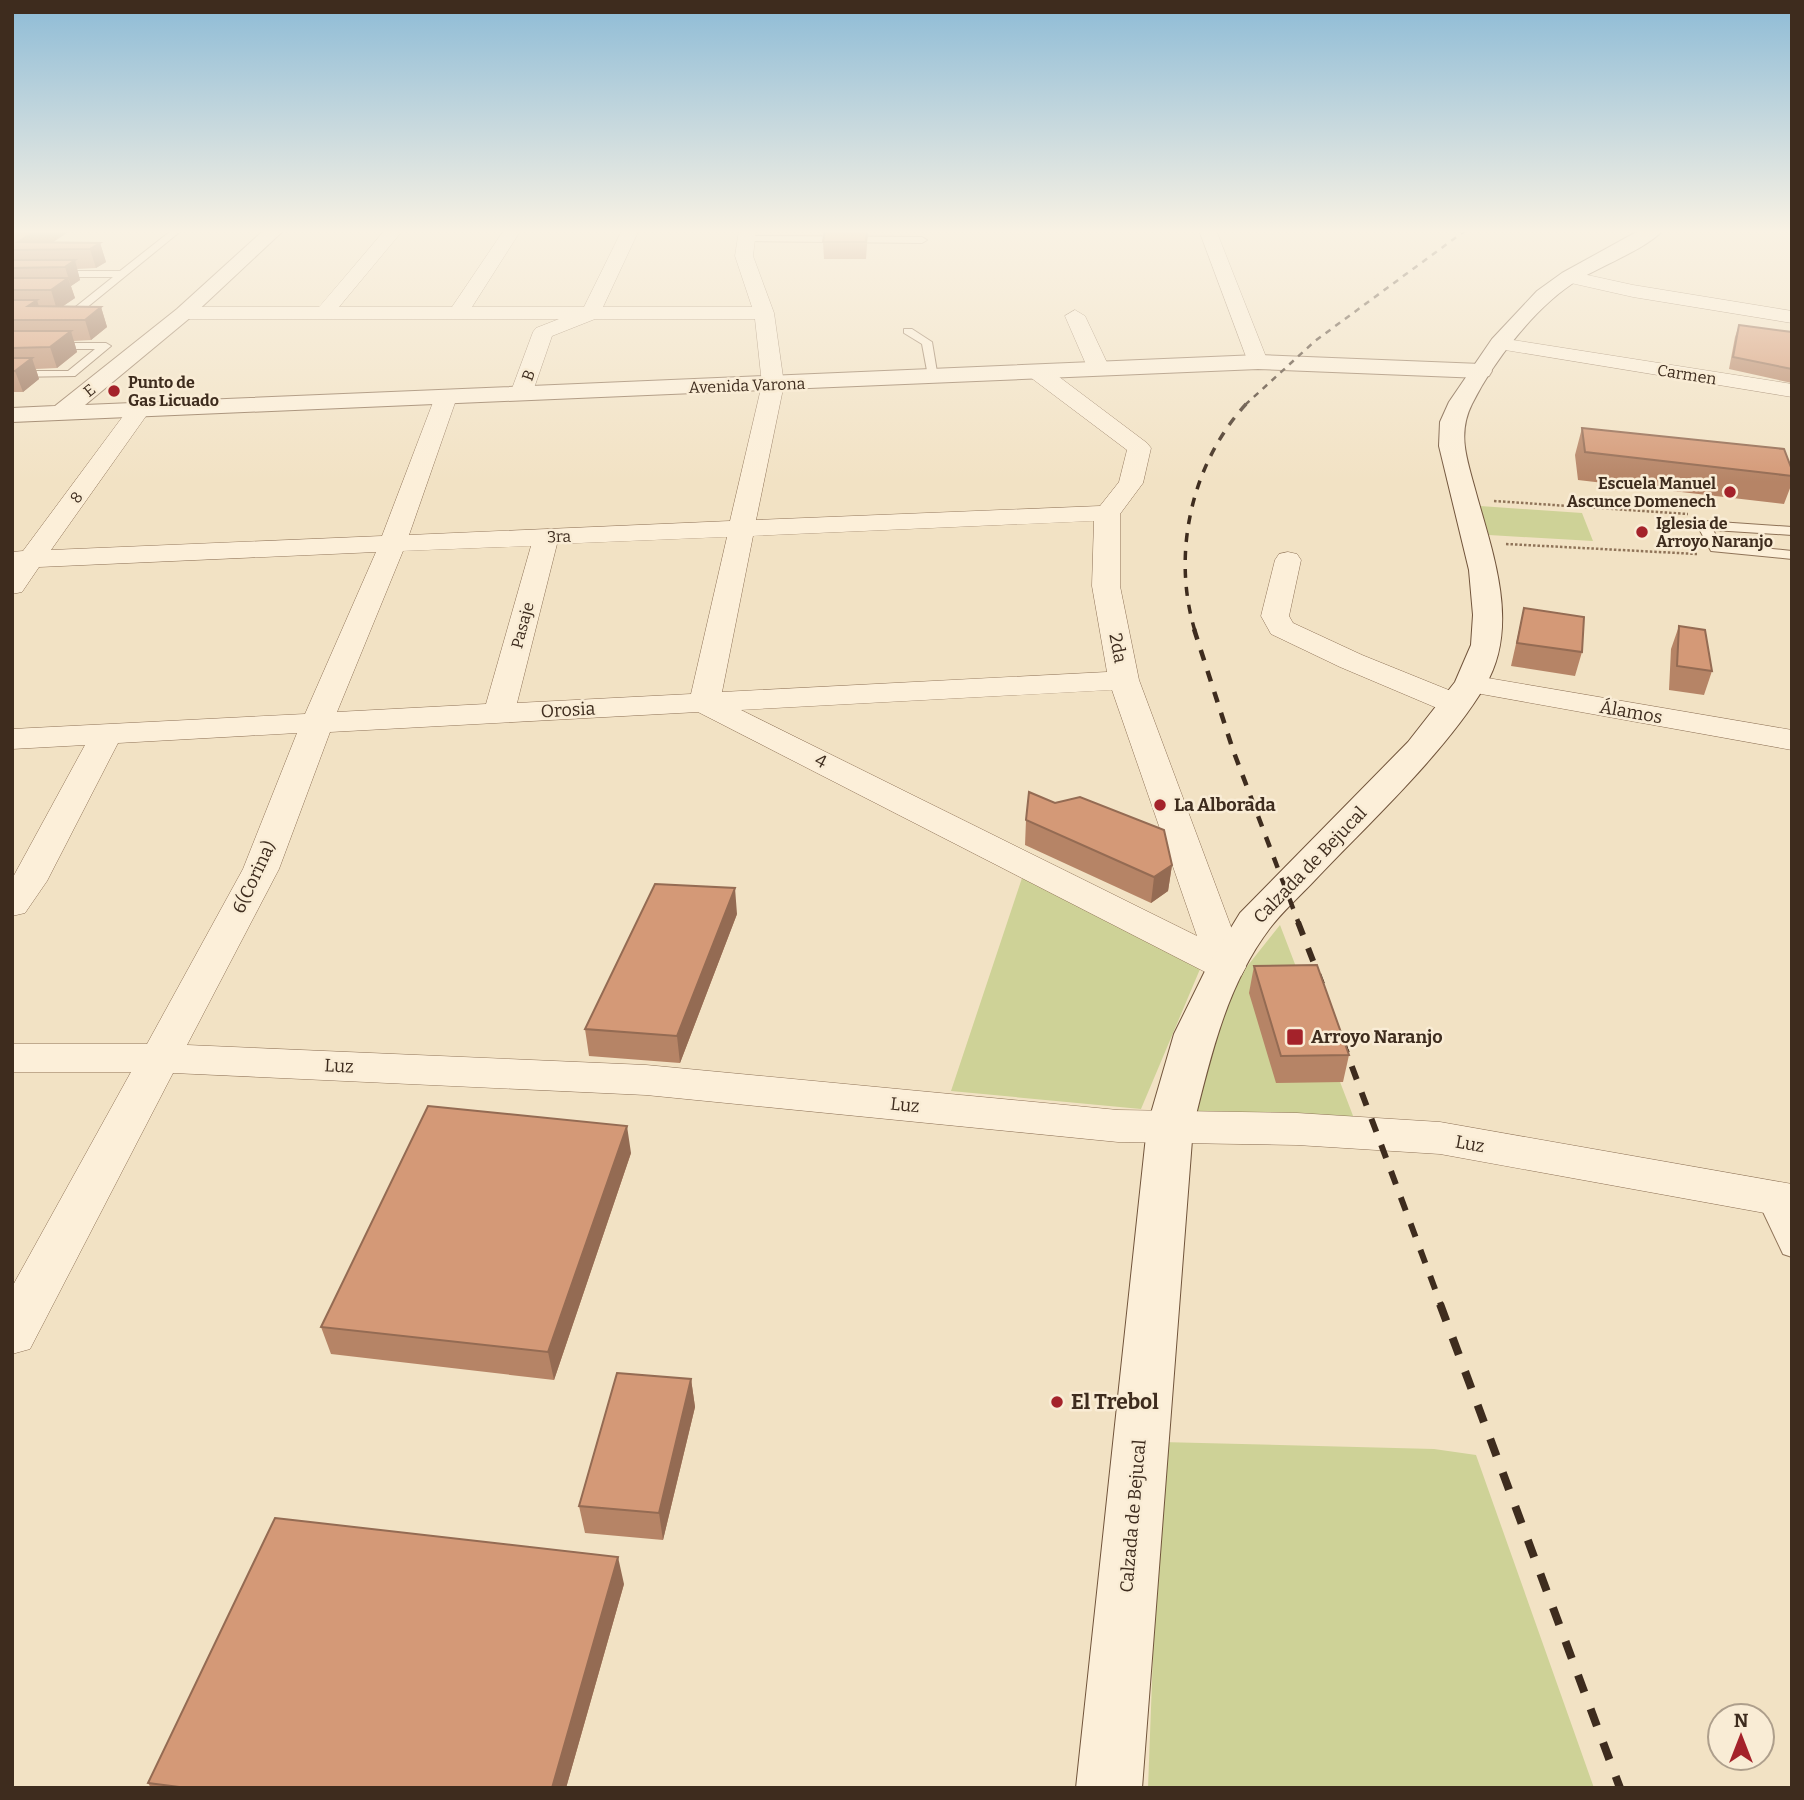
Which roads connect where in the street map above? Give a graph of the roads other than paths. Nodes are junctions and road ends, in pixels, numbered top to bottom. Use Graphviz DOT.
graph roads {
  1 [pos="72,314"];
  2 [pos="183,314"];
  3 [pos="521,314"];
  4 [pos="590,314"];
  5 [pos="764,314"];
  6 [pos="1239,314"];
  7 [pos="1525,314"];
  8 [pos="1774,314"];
  9 [pos="12,316"];
  10 [pos="1075,316"];
  11 [pos="1792,317"];
  12 [pos="908,331"];
  13 [pos="543,332"];
  14 [pos="12,346"];
  15 [pos="1491,357"];
  16 [pos="1258,362"];
  17 [pos="1099,369"];
  18 [pos="1038,372"];
  19 [pos="12,374"];
  20 [pos="934,376"];
  21 [pos="773,384"];
  22 [pos="1792,391"];
  23 [pos="521,394"];
  24 [pos="446,397"];
  25 [pos="140,409"];
  26 [pos="62,412"];
  27 [pos="12,415"];
  28 [pos="1107,513"];
  29 [pos="742,529"];
  30 [pos="1792,531"];
  31 [pos="546,537"];
  32 [pos="393,543"];
  33 [pos="1792,555"];
  34 [pos="22,559"];
  35 [pos="1288,561"];
  36 [pos="12,586"];
  37 [pos="1124,680"];
  38 [pos="1462,694"];
  39 [pos="704,703"];
  40 [pos="499,713"];
  41 [pos="317,723"];
  42 [pos="107,734"];
  43 [pos="12,739"];
  44 [pos="1792,740"];
  45 [pos="12,905"];
  46 [pos="1227,967"];
  47 [pos="12,1058"];
  48 [pos="160,1058"];
  49 [pos="1170,1127"];
  50 [pos="1780,1199"];
  51 [pos="1792,1247"];
  52 [pos="12,1334"];
  53 [pos="1109,1788"];
  1 -- 9 [label="lane"];
  2 -- 26 [label="street, E"];
  3 -- 13 [label="street"];
  4 -- 13 [label="street"];
  5 -- 21 [label="street"];
  6 -- 16 [label="street"];
  7 -- 15 [label="street, Calzada de Bejucal"];
  8 -- 11 [label="street"];
  10 -- 17 [label="street"];
  12 -- 20 [label="lane"];
  13 -- 23 [label="street, B"];
  14 -- 19 [label="lane"];
  15 -- 16 [label="street, Avenida Varona"];
  15 -- 22 [label="street, Carmen"];
  15 -- 38 [label="street, Calzada de Bejucal"];
  16 -- 17 [label="street, Avenida Varona"];
  17 -- 18 [label="street, Avenida Varona"];
  18 -- 20 [label="street, Avenida Varona"];
  18 -- 28 [label="street"];
  20 -- 21 [label="street, Avenida Varona"];
  21 -- 23 [label="street, Avenida Varona"];
  21 -- 29 [label="street"];
  23 -- 24 [label="street, Avenida Varona"];
  24 -- 25 [label="street, Avenida Varona"];
  24 -- 32 [label="street, 6(Corina)"];
  25 -- 26 [label="street, Avenida Varona"];
  25 -- 34 [label="street, 8"];
  26 -- 27 [label="street, Avenida Varona"];
  28 -- 29 [label="street, 3ra"];
  28 -- 37 [label="street, 2da"];
  29 -- 31 [label="street, 3ra"];
  29 -- 39 [label="street"];
  30 -- 33 [label="lane"];
  31 -- 32 [label="street, 3ra"];
  31 -- 40 [label="street, Pasaje"];
  32 -- 34 [label="street, 3ra"];
  32 -- 41 [label="street, 6(Corina)"];
  34 -- 36 [label="street, 8"];
  35 -- 38 [label="street, Álamos"];
  37 -- 39 [label="street, Orosia"];
  37 -- 46 [label="street, 2da"];
  38 -- 44 [label="street, Álamos"];
  38 -- 46 [label="street, Calzada de Bejucal"];
  39 -- 40 [label="street, Orosia"];
  39 -- 46 [label="street, 4"];
  40 -- 41 [label="street, Orosia"];
  41 -- 42 [label="street, Orosia"];
  41 -- 48 [label="street, 6(Corina)"];
  42 -- 43 [label="street, Orosia"];
  42 -- 45 [label="street"];
  46 -- 49 [label="street, Calzada de Bejucal"];
  47 -- 48 [label="street, Luz"];
  48 -- 49 [label="street, Luz"];
  48 -- 52 [label="street, 6(Corina)"];
  49 -- 50 [label="street, Luz"];
  49 -- 53 [label="street, Calzada de Bejucal"];
  50 -- 51 [label="lane"];
}
